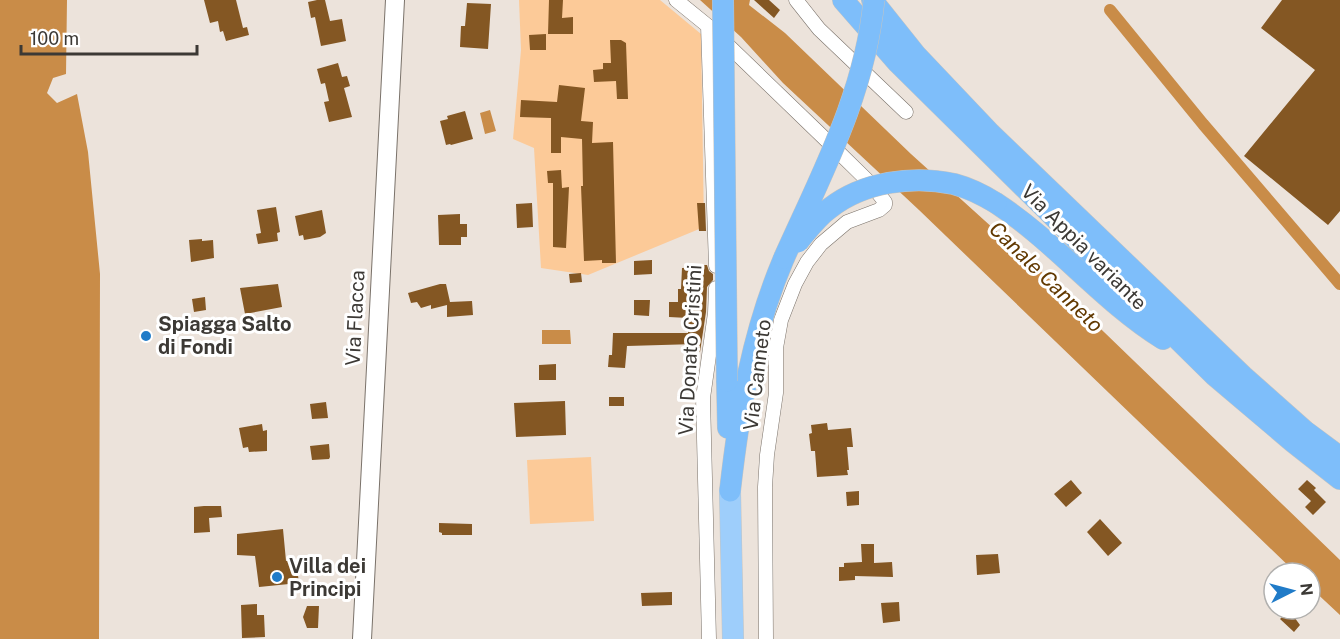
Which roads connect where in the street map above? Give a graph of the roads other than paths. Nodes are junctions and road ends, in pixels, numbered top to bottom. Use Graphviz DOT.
graph roads {
  1 [pos="395,0"];
  2 [pos="676,0"];
  3 [pos="723,0"];
  4 [pos="796,0"];
  5 [pos="843,0"];
  6 [pos="873,0"];
  7 [pos="708,26"];
  8 [pos="906,112"];
  9 [pos="784,258"];
  10 [pos="1198,360"];
  11 [pos="736,380"];
  12 [pos="1340,457"];
  13 [pos="1340,478"];
  14 [pos="730,491"];
  15 [pos="362,639"];
  16 [pos="709,639"];
  17 [pos="733,639"];
  18 [pos="766,639"];
  1 -- 15 [label="main road, Via Flacca"];
  2 -- 7 [label="street, Via Canneto"];
  3 -- 11 [label="highway, bridge"];
  4 -- 8 [label="street"];
  5 -- 10 [label="highway, Via Appia variante"];
  6 -- 9 [label="highway, bridge"];
  6 -- 12 [label="highway, Via Appia variante"];
  7 -- 16 [label="street, Via Donato Cristini"];
  7 -- 18 [label="street, Via Canneto"];
  9 -- 10 [label="highway, bridge"];
  9 -- 11 [label="highway"];
  10 -- 13 [label="highway, Via Appia variante"];
  11 -- 14 [label="highway"];
  14 -- 17 [label="main road"];
}
